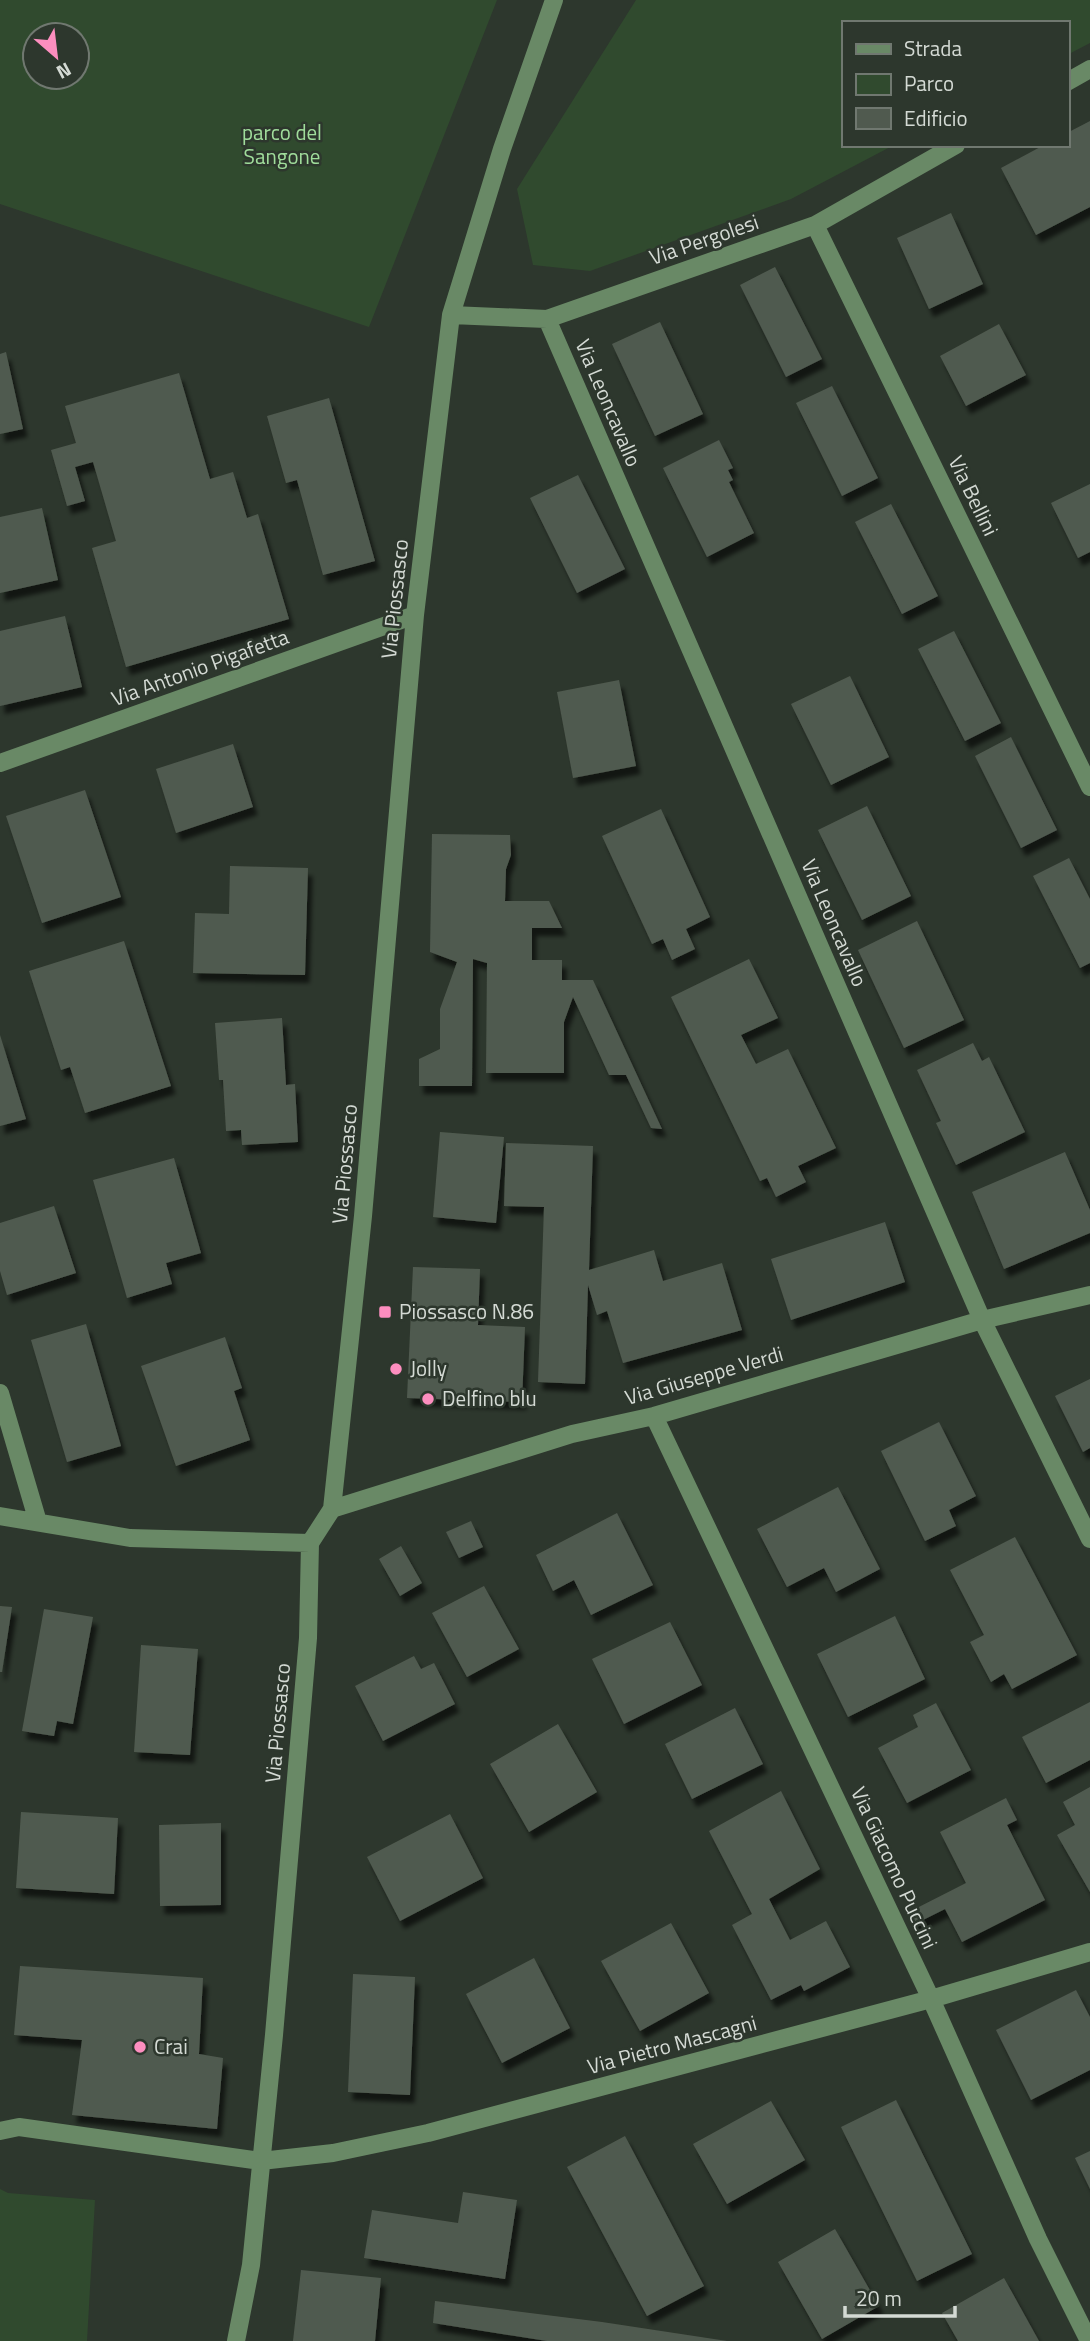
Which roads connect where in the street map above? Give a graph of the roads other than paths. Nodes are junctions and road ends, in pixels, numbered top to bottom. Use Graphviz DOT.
graph roads {
  1 [pos="554,0"];
  2 [pos="1090,69"];
  3 [pos="1069,81"];
  4 [pos="952,147"];
  5 [pos="815,225"];
  6 [pos="451,314"];
  7 [pos="547,319"];
  8 [pos="415,615"];
  9 [pos="0,764"];
  10 [pos="1090,787"];
  11 [pos="1090,1295"];
  12 [pos="982,1320"];
  13 [pos="0,1393"];
  14 [pos="654,1416"];
  15 [pos="332,1508"];
  16 [pos="0,1516"];
  17 [pos="38,1522"];
  18 [pos="1090,1539"];
  19 [pos="310,1543"];
  20 [pos="1090,1952"];
  21 [pos="931,1999"];
  22 [pos="0,2131"];
  23 [pos="261,2161"];
  24 [pos="236,2341"];
  25 [pos="1089,2341"];
  1 -- 6 [label="street, Via Piossasco"];
  2 -- 3 [label="street"];
  4 -- 5 [label="street, Via Pergolesi"];
  5 -- 7 [label="street, Via Pergolesi"];
  5 -- 10 [label="street, Via Bellini"];
  6 -- 7 [label="street, Via Pergolesi"];
  6 -- 8 [label="street, Via Piossasco"];
  7 -- 12 [label="street, Via Leoncavallo"];
  8 -- 9 [label="street, Via Antonio Pigafetta"];
  8 -- 15 [label="street, Via Piossasco"];
  11 -- 12 [label="street, Via Giuseppe Verdi"];
  12 -- 14 [label="street, Via Giuseppe Verdi"];
  12 -- 18 [label="street, Via Leoncavallo"];
  13 -- 17 [label="street"];
  14 -- 15 [label="street, Via Giuseppe Verdi"];
  14 -- 21 [label="street, Via Giacomo Puccini"];
  15 -- 19 [label="street, Via Piossasco"];
  16 -- 17 [label="street"];
  17 -- 19 [label="street"];
  19 -- 23 [label="street, Via Piossasco"];
  20 -- 21 [label="street, Via Pietro Mascagni"];
  21 -- 23 [label="street, Via Pietro Mascagni"];
  21 -- 25 [label="street, Via Giacomo Puccini"];
  22 -- 23 [label="street, Via Pietro Mascagni"];
  23 -- 24 [label="street, Via Piossasco"];
}
